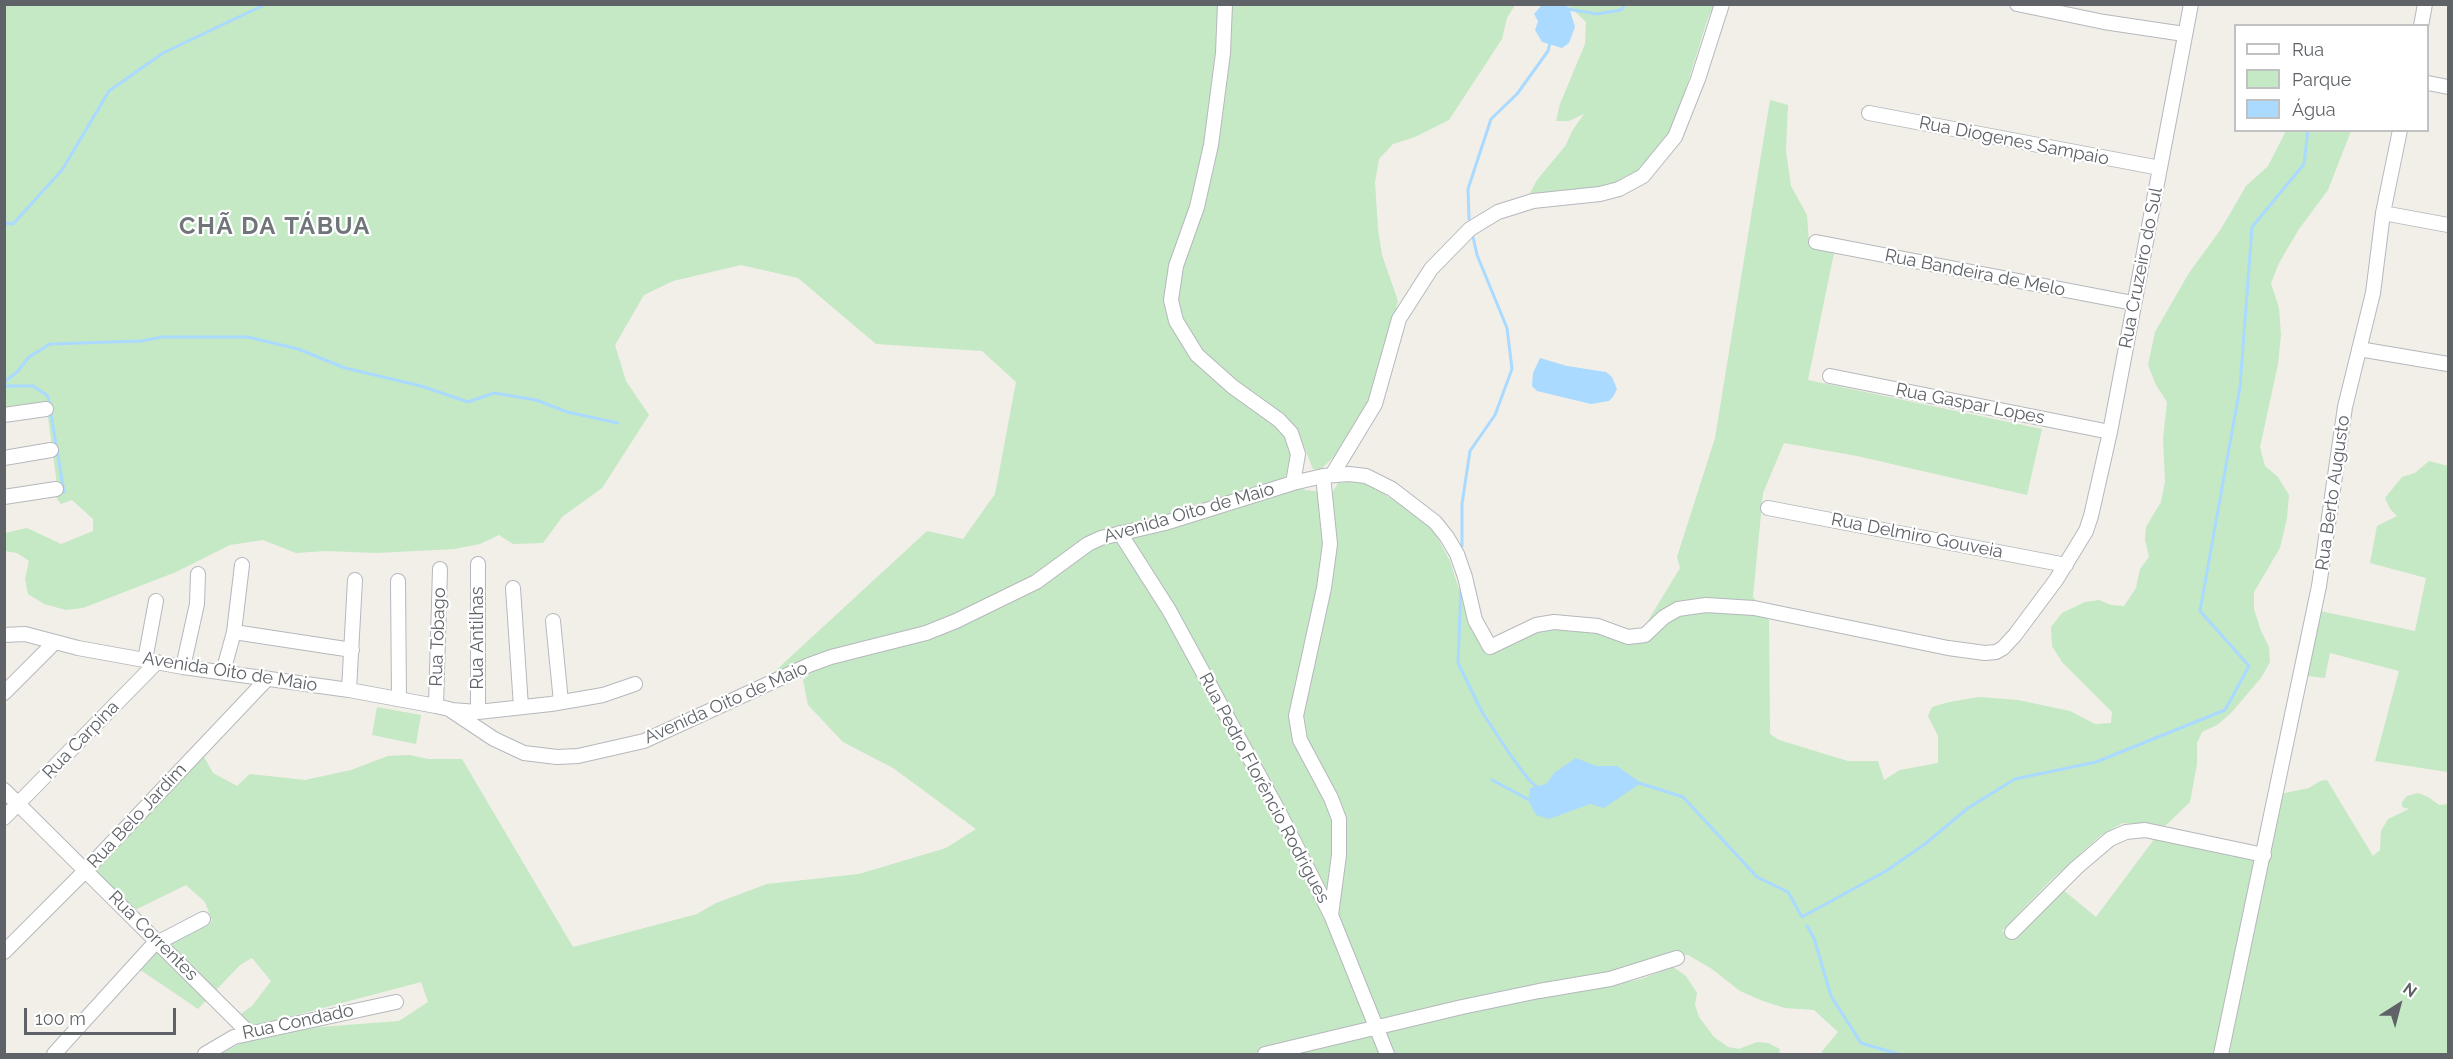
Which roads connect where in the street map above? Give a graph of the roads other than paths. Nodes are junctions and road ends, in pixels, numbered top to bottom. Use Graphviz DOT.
graph roads {
  1 [pos="1225,4"];
  2 [pos="1722,4"];
  3 [pos="2017,4"];
  4 [pos="2191,4"];
  5 [pos="2425,4"];
  6 [pos="2421,24"];
  7 [pos="2184,34"];
  8 [pos="2429,83"];
  9 [pos="2448,87"];
  10 [pos="1869,113"];
  11 [pos="2400,132"];
  12 [pos="2160,168"];
  13 [pos="2384,213"];
  14 [pos="2448,225"];
  15 [pos="1816,242"];
  16 [pos="2133,303"];
  17 [pos="2359,349"];
  18 [pos="2448,364"];
  19 [pos="1830,376"];
  20 [pos="46,409"];
  21 [pos="4,415"];
  22 [pos="2110,432"];
  23 [pos="51,450"];
  24 [pos="4,458"];
  25 [pos="1328,475"];
  26 [pos="1293,483"];
  27 [pos="56,489"];
  28 [pos="4,497"];
  29 [pos="1768,508"];
  30 [pos="1120,532"];
  31 [pos="478,564"];
  32 [pos="242,565"];
  33 [pos="2066,565"];
  34 [pos="440,569"];
  35 [pos="198,573"];
  36 [pos="355,580"];
  37 [pos="398,580"];
  38 [pos="513,588"];
  39 [pos="156,601"];
  40 [pos="553,621"];
  41 [pos="234,632"];
  42 [pos="4,635"];
  43 [pos="55,642"];
  44 [pos="352,650"];
  45 [pos="151,661"];
  46 [pos="183,667"];
  47 [pos="223,672"];
  48 [pos="267,679"];
  49 [pos="635,684"];
  50 [pos="349,690"];
  51 [pos="4,693"];
  52 [pos="399,699"];
  53 [pos="561,702"];
  54 [pos="521,707"];
  55 [pos="443,708"];
  56 [pos="478,712"];
  57 [pos="4,790"];
  58 [pos="18,804"];
  59 [pos="4,818"];
  60 [pos="2264,855"];
  61 [pos="87,869"];
  62 [pos="1331,915"];
  63 [pos="203,919"];
  64 [pos="2012,932"];
  65 [pos="160,942"];
  66 [pos="4,952"];
  67 [pos="1677,958"];
  68 [pos="396,1002"];
  69 [pos="1375,1028"];
  70 [pos="249,1033"];
  71 [pos="54,1054"];
  72 [pos="205,1054"];
  73 [pos="1265,1054"];
  74 [pos="1387,1054"];
  75 [pos="2221,1054"];
  1 -- 26 [label="street"];
  2 -- 25 [label="street"];
  3 -- 7 [label="street"];
  4 -- 7 [label="street, Rua Cruzeiro do Sul"];
  5 -- 6 [label="street"];
  7 -- 12 [label="street, Rua Cruzeiro do Sul"];
  8 -- 9 [label="street"];
  10 -- 12 [label="street, Rua Diogenes Sampaio"];
  11 -- 13 [label="street, Rua Berto Augusto"];
  12 -- 16 [label="street, Rua Cruzeiro do Sul"];
  13 -- 14 [label="street"];
  13 -- 17 [label="street, Rua Berto Augusto"];
  15 -- 16 [label="street, Rua Bandeira de Melo"];
  16 -- 22 [label="street, Rua Cruzeiro do Sul"];
  17 -- 18 [label="street"];
  17 -- 60 [label="street, Rua Berto Augusto"];
  19 -- 22 [label="street, Rua Gaspar Lopes"];
  20 -- 21 [label="street"];
  22 -- 33 [label="street, Rua Cruzeiro do Sul"];
  23 -- 24 [label="street"];
  25 -- 26 [label="street, Avenida Oito de Maio"];
  25 -- 33 [label="street, Avenida Oito de Maio"];
  25 -- 62 [label="street"];
  26 -- 30 [label="street, Avenida Oito de Maio"];
  27 -- 28 [label="street"];
  29 -- 33 [label="street, Rua Delmiro Gouveia"];
  30 -- 55 [label="street, Avenida Oito de Maio"];
  30 -- 62 [label="street, Rua Pedro Florêncio Rodrigues"];
  31 -- 56 [label="street, Rua Antilhas"];
  32 -- 41 [label="street"];
  34 -- 55 [label="street, Rua Tobago"];
  35 -- 46 [label="street"];
  36 -- 44 [label="street"];
  37 -- 52 [label="street"];
  38 -- 54 [label="street"];
  39 -- 45 [label="street"];
  40 -- 53 [label="street"];
  41 -- 44 [label="street"];
  41 -- 47 [label="street"];
  42 -- 43 [label="street, Avenida Oito de Maio"];
  43 -- 45 [label="street, Avenida Oito de Maio"];
  43 -- 51 [label="street"];
  44 -- 50 [label="street"];
  45 -- 46 [label="street, Avenida Oito de Maio"];
  45 -- 58 [label="street, Rua Carpina"];
  46 -- 47 [label="street, Avenida Oito de Maio"];
  47 -- 48 [label="street, Avenida Oito de Maio"];
  48 -- 50 [label="street, Avenida Oito de Maio"];
  48 -- 61 [label="street, Rua Belo Jardim"];
  49 -- 53 [label="street"];
  50 -- 52 [label="street, Avenida Oito de Maio"];
  52 -- 55 [label="street, Avenida Oito de Maio"];
  53 -- 54 [label="street"];
  54 -- 56 [label="street"];
  55 -- 56 [label="street"];
  57 -- 58 [label="street, Rua Correntes"];
  58 -- 59 [label="street, Rua Carpina"];
  58 -- 61 [label="street, Rua Correntes"];
  60 -- 64 [label="street"];
  60 -- 75 [label="street, Rua Berto Augusto"];
  61 -- 65 [label="street, Rua Correntes"];
  61 -- 66 [label="street, Rua Belo Jardim"];
  62 -- 69 [label="street, Rua Pedro Florêncio Rodrigues"];
  63 -- 65 [label="street"];
  65 -- 70 [label="street, Rua Correntes"];
  65 -- 71 [label="street"];
  67 -- 69 [label="street"];
  68 -- 70 [label="street, Rua Condado"];
  69 -- 73 [label="street"];
  69 -- 74 [label="street, Rua Pedro Florêncio Rodrigues"];
  70 -- 72 [label="street, Rua Condado"];
}
